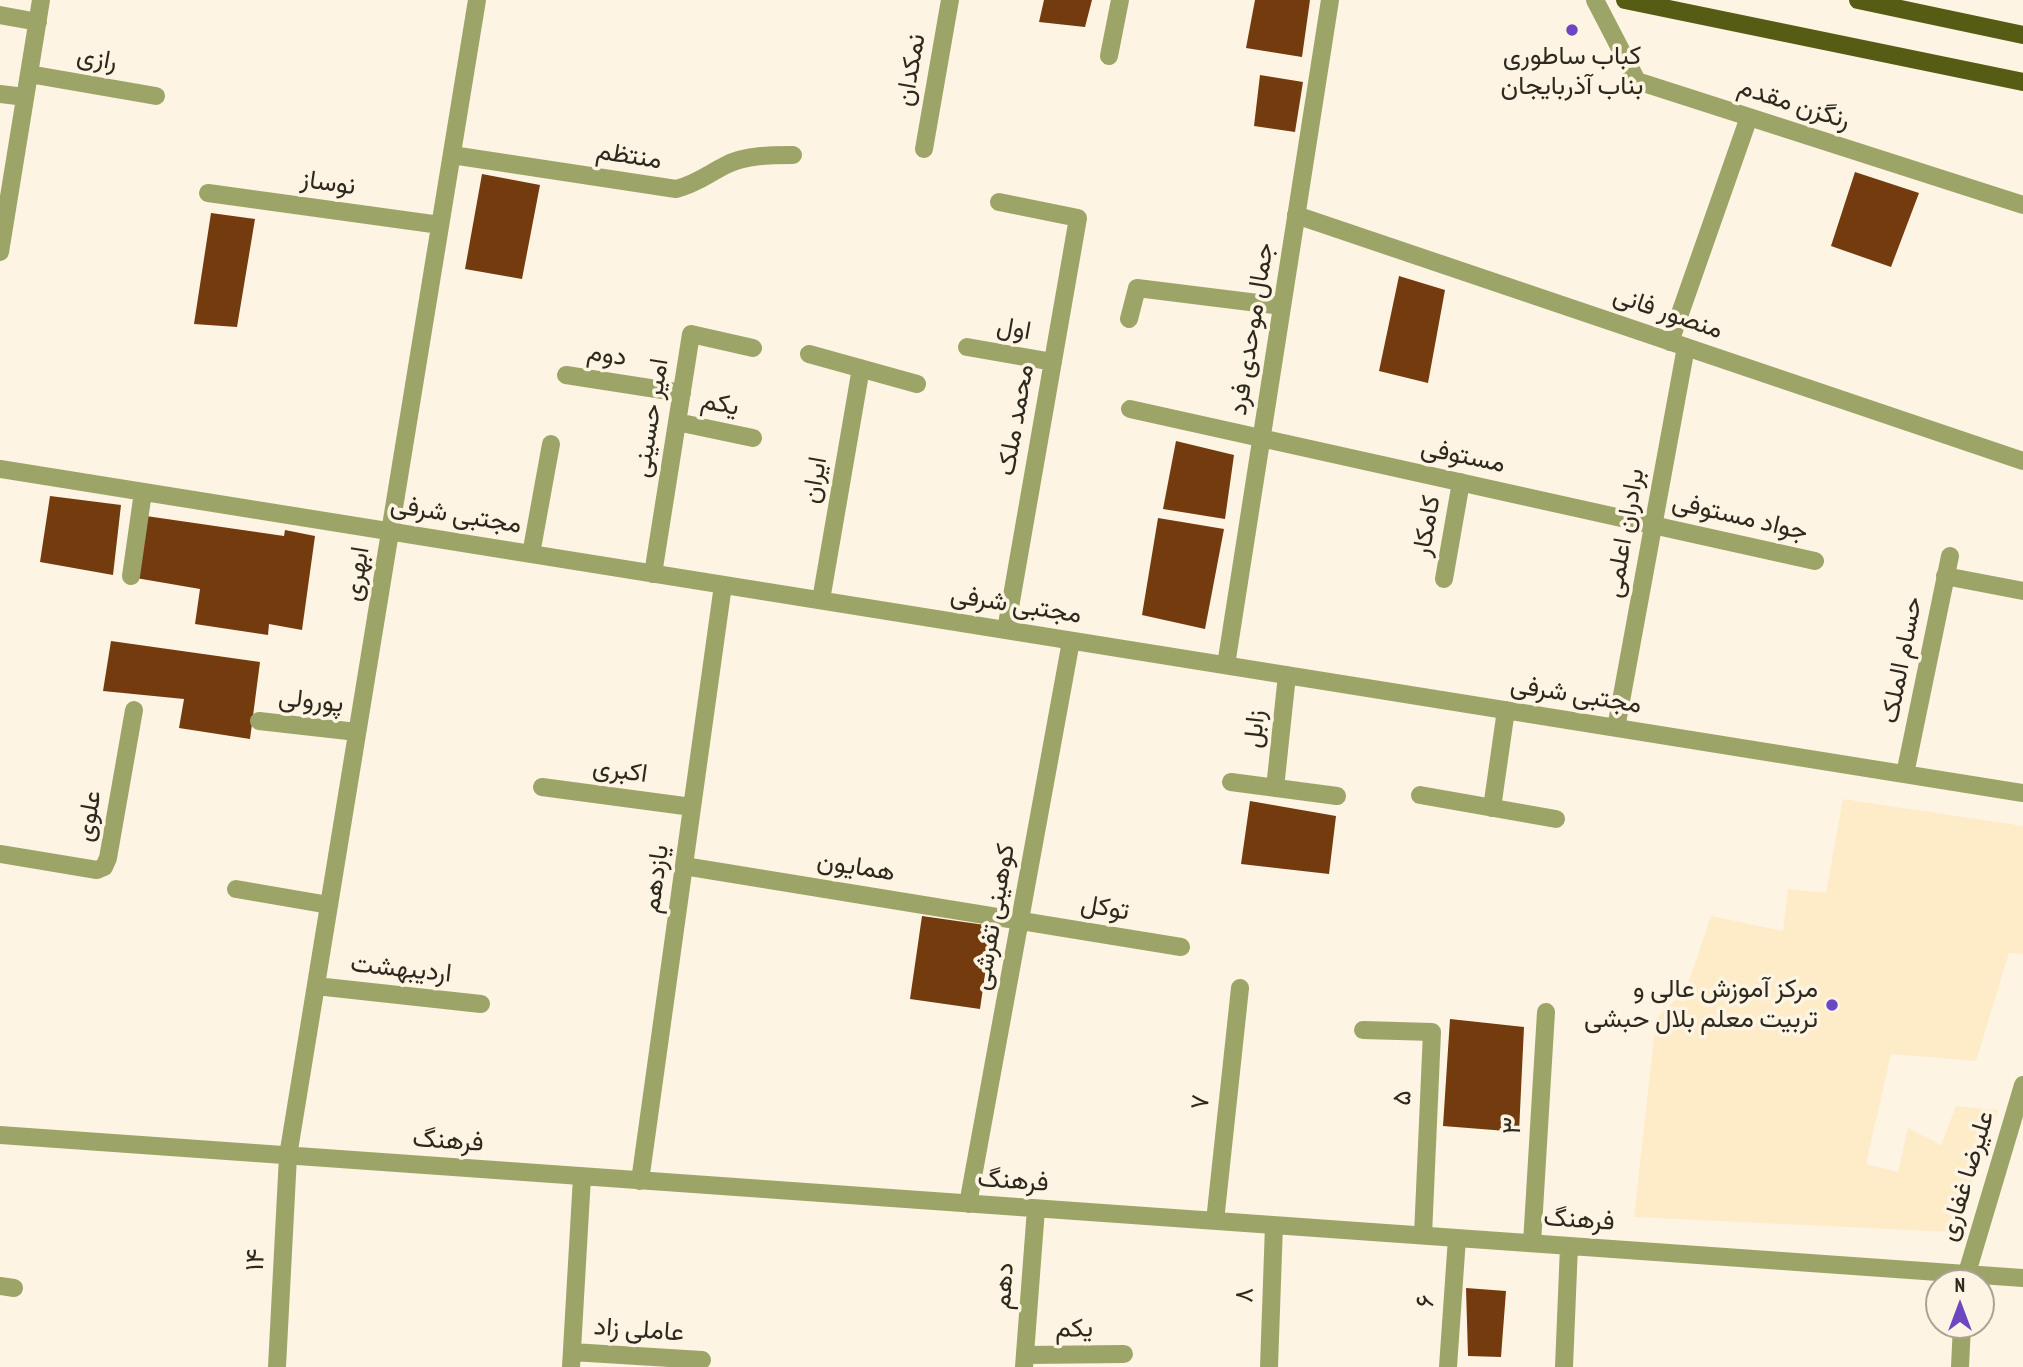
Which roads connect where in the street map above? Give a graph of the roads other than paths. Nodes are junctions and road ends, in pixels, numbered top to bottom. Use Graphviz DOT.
graph roads {
  1 [pos="41,0"];
  2 [pos="477,0"];
  3 [pos="950,0"];
  4 [pos="1120,0"];
  5 [pos="1330,0"];
  6 [pos="1595,0"];
  7 [pos="1625,0"];
  8 [pos="1858,0"];
  9 [pos="1894,4"];
  10 [pos="0,15"];
  11 [pos="38,22"];
  12 [pos="2023,35"];
  13 [pos="1109,56"];
  14 [pos="29,74"];
  15 [pos="2023,82"];
  16 [pos="0,94"];
  17 [pos="156,96"];
  18 [pos="25,97"];
  19 [pos="1749,117"];
  20 [pos="924,149"];
  21 [pos="452,155"];
  22 [pos="793,155"];
  23 [pos="208,193"];
  24 [pos="999,202"];
  25 [pos="2023,205"];
  26 [pos="1296,215"];
  27 [pos="440,225"];
  28 [pos="0,252"];
  29 [pos="1282,306"];
  30 [pos="1129,319"];
  31 [pos="1678,344"];
  32 [pos="967,347"];
  33 [pos="753,348"];
  34 [pos="809,354"];
  35 [pos="1053,362"];
  36 [pos="861,368"];
  37 [pos="566,375"];
  38 [pos="917,384"];
  39 [pos="682,393"];
  40 [pos="1130,409"];
  41 [pos="677,422"];
  42 [pos="753,438"];
  43 [pos="1262,438"];
  44 [pos="551,444"];
  45 [pos="2023,461"];
  46 [pos="0,469"];
  47 [pos="1461,482"];
  48 [pos="143,492"];
  49 [pos="1653,525"];
  50 [pos="390,531"];
  51 [pos="531,554"];
  52 [pos="1950,556"];
  53 [pos="1815,561"];
  54 [pos="653,574"];
  55 [pos="131,576"];
  56 [pos="1945,576"];
  57 [pos="1444,579"];
  58 [pos="723,585"];
  59 [pos="2023,591"];
  60 [pos="821,600"];
  61 [pos="1006,630"];
  62 [pos="1071,641"];
  63 [pos="1226,665"];
  64 [pos="1287,675"];
  65 [pos="134,710"];
  66 [pos="1506,710"];
  67 [pos="259,721"];
  68 [pos="1616,728"];
  69 [pos="358,732"];
  70 [pos="1905,774"];
  71 [pos="1231,782"];
  72 [pos="542,787"];
  73 [pos="1275,788"];
  74 [pos="2023,793"];
  75 [pos="1420,795"];
  76 [pos="1337,796"];
  77 [pos="692,807"];
  78 [pos="1492,808"];
  79 [pos="1556,819"];
  80 [pos="0,855"];
  81 [pos="684,866"];
  82 [pos="236,889"];
  83 [pos="329,905"];
  84 [pos="1020,920"];
  85 [pos="1181,947"];
  86 [pos="316,986"];
  87 [pos="1240,988"];
  88 [pos="481,1004"];
  89 [pos="1546,1012"];
  90 [pos="1363,1030"];
  91 [pos="2023,1086"];
  92 [pos="0,1135"];
  93 [pos="288,1156"];
  94 [pos="582,1177"];
  95 [pos="640,1181"];
  96 [pos="968,1204"];
  97 [pos="1036,1209"];
  98 [pos="1215,1221"];
  99 [pos="1274,1225"];
  100 [pos="1423,1235"];
  101 [pos="1457,1238"];
  102 [pos="1532,1243"];
  103 [pos="1569,1246"];
  104 [pos="1967,1269"];
  105 [pos="1925,1275"];
  106 [pos="1995,1278"];
  107 [pos="2023,1278"];
  108 [pos="1961,1339"];
  109 [pos="1124,1354"];
  110 [pos="571,1359"];
  111 [pos="702,1360"];
  112 [pos="1025,1361"];
  113 [pos="277,1367"];
  114 [pos="1269,1367"];
  115 [pos="1448,1367"];
  116 [pos="1564,1367"];
  117 [pos="1960,1367"];
  1 -- 11 [label="street"];
  2 -- 21 [label="street, ابهری"];
  3 -- 20 [label="street, نمکدان"];
  4 -- 13 [label="street"];
  5 -- 26 [label="street, جمال موحدی فرد"];
  6 -- 19 [label="street, رنگزن مقدم"];
  7 -- 15 [label="main road"];
  8 -- 9 [label="main road"];
  9 -- 12 [label="main road"];
  10 -- 11 [label="street"];
  11 -- 14 [label="street"];
  14 -- 17 [label="street, رازی"];
  14 -- 18 [label="street"];
  16 -- 18 [label="street"];
  18 -- 28 [label="street"];
  19 -- 25 [label="street, رنگزن مقدم"];
  19 -- 31 [label="street, برادران اعلمی"];
  21 -- 22 [label="street, منتظم"];
  21 -- 27 [label="street, ابهری"];
  23 -- 27 [label="street, نوساز"];
  24 -- 35 [label="street, محمد ملک"];
  26 -- 29 [label="street, جمال موحدی فرد"];
  26 -- 31 [label="street, منصور فانی"];
  27 -- 50 [label="street, ابهری"];
  29 -- 30 [label="street"];
  29 -- 43 [label="street, جمال موحدی فرد"];
  31 -- 45 [label="street, منصور فانی"];
  31 -- 49 [label="street, برادران اعلمی"];
  32 -- 35 [label="street, اول"];
  33 -- 39 [label="street, امیر حسینی"];
  34 -- 36 [label="street"];
  35 -- 61 [label="street, محمد ملک"];
  36 -- 38 [label="street"];
  36 -- 60 [label="street, ایران"];
  37 -- 39 [label="street, دوم"];
  39 -- 41 [label="street, امیر حسینی"];
  40 -- 43 [label="street, مستوفی"];
  41 -- 42 [label="street, یکم"];
  41 -- 54 [label="street, امیر حسینی"];
  43 -- 47 [label="street, مستوفی"];
  43 -- 63 [label="street, جمال موحدی فرد"];
  44 -- 51 [label="street"];
  46 -- 48 [label="street, مجتبی شرفی"];
  47 -- 49 [label="street, مستوفی"];
  47 -- 57 [label="street, کامکار"];
  48 -- 50 [label="street, مجتبی شرفی"];
  48 -- 55 [label="street"];
  49 -- 53 [label="street, جواد مستوفی"];
  49 -- 68 [label="street, برادران اعلمی"];
  50 -- 51 [label="street, مجتبی شرفی"];
  50 -- 69 [label="street, ابهری"];
  51 -- 54 [label="street, مجتبی شرفی"];
  52 -- 56 [label="street, حسام الملک"];
  54 -- 58 [label="street, مجتبی شرفی"];
  56 -- 59 [label="street"];
  56 -- 70 [label="street, حسام الملک"];
  58 -- 60 [label="street, مجتبی شرفی"];
  58 -- 77 [label="street, یازدهم"];
  60 -- 61 [label="street, مجتبی شرفی"];
  61 -- 62 [label="street, مجتبی شرفی"];
  62 -- 63 [label="street, مجتبی شرفی"];
  62 -- 84 [label="street, کوهینی تفرشی"];
  63 -- 64 [label="street, مجتبی شرفی"];
  64 -- 66 [label="street, مجتبی شرفی"];
  64 -- 73 [label="street, زابل"];
  65 -- 80 [label="street, علوی"];
  66 -- 68 [label="street, مجتبی شرفی"];
  66 -- 78 [label="street"];
  67 -- 69 [label="street, پورولی"];
  68 -- 70 [label="street, مجتبی شرفی"];
  69 -- 83 [label="street, ابهری"];
  70 -- 74 [label="street, مجتبی شرفی"];
  71 -- 73 [label="street"];
  72 -- 77 [label="street, اکبری"];
  73 -- 76 [label="street"];
  75 -- 78 [label="street"];
  77 -- 81 [label="street, یازدهم"];
  78 -- 79 [label="street"];
  81 -- 84 [label="street, همایون"];
  81 -- 95 [label="street, یازدهم"];
  82 -- 83 [label="street"];
  83 -- 86 [label="street, ابهری"];
  84 -- 85 [label="street, توکل"];
  84 -- 96 [label="street, کوهینی تفرشی"];
  86 -- 88 [label="street, اردیبهشت"];
  86 -- 93 [label="street, ابهری"];
  87 -- 98 [label="street, ۷"];
  89 -- 102 [label="street, ۳"];
  90 -- 100 [label="street, ۵"];
  91 -- 104 [label="street, علیرضا غفاری"];
  92 -- 93 [label="street, فرهنگ"];
  93 -- 94 [label="street, فرهنگ"];
  93 -- 113 [label="street, ۱۴"];
  94 -- 95 [label="street, فرهنگ"];
  94 -- 110 [label="street"];
  95 -- 96 [label="street, فرهنگ"];
  96 -- 97 [label="street, فرهنگ"];
  97 -- 98 [label="street, فرهنگ"];
  97 -- 112 [label="street, دهم"];
  98 -- 99 [label="street, فرهنگ"];
  99 -- 100 [label="street, فرهنگ"];
  99 -- 114 [label="street, ۸"];
  100 -- 101 [label="street, فرهنگ"];
  101 -- 102 [label="street, فرهنگ"];
  101 -- 115 [label="street, ۶"];
  102 -- 103 [label="street, فرهنگ"];
  103 -- 105 [label="street, فرهنگ"];
  103 -- 116 [label="street"];
  106 -- 107 [label="street, فرهنگ"];
  108 -- 117 [label="street"];
  109 -- 112 [label="street, یکم"];
  110 -- 111 [label="street, عاملی زاد"];
}
